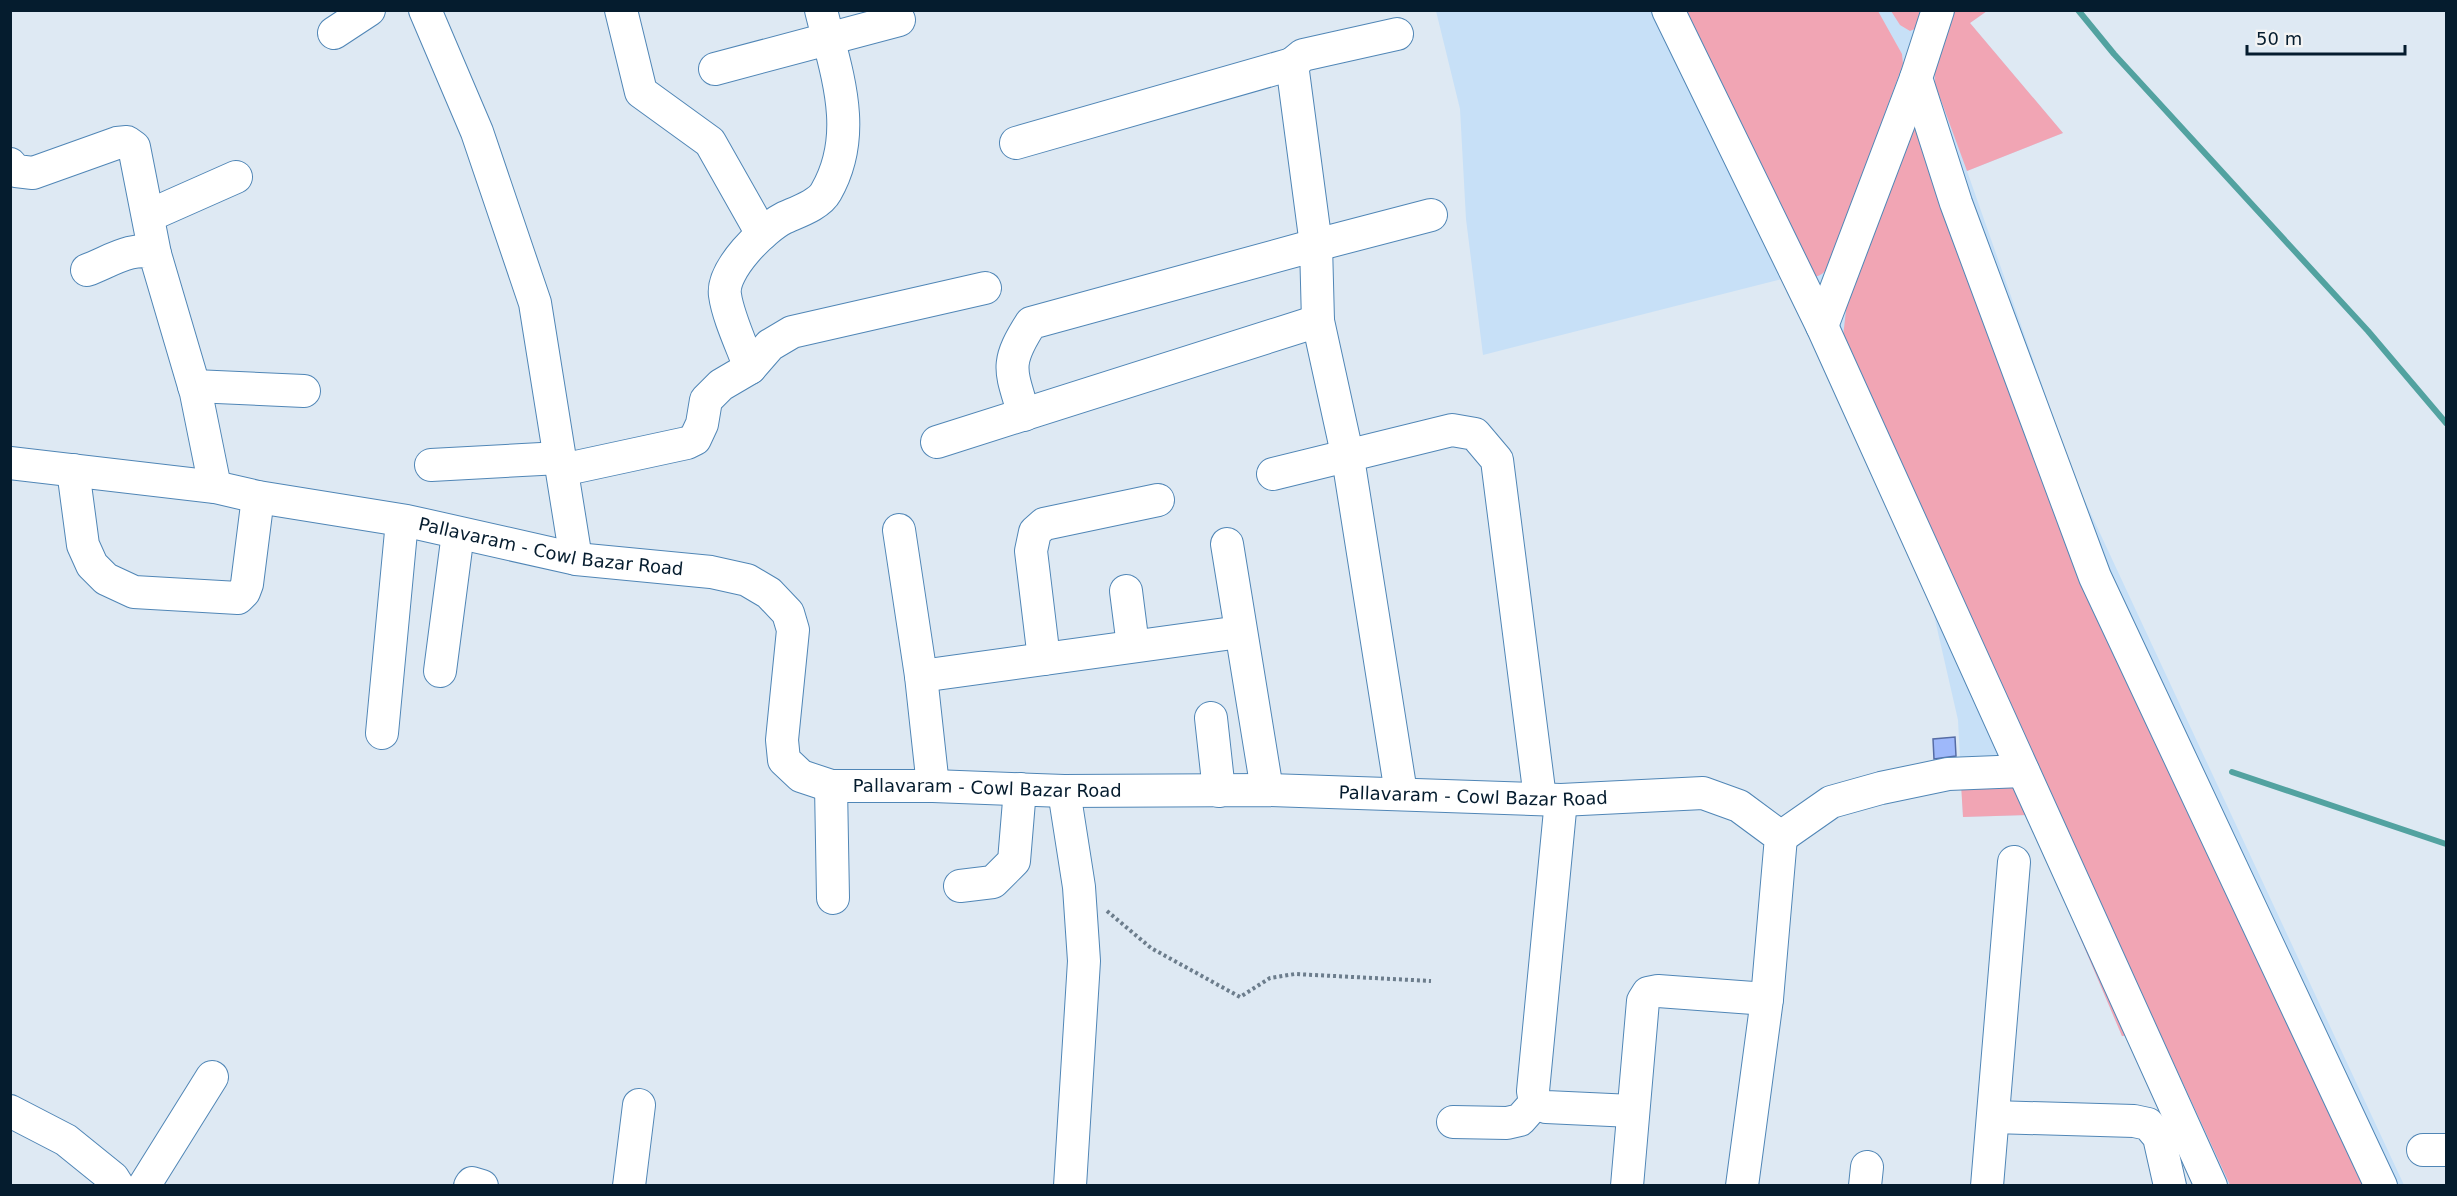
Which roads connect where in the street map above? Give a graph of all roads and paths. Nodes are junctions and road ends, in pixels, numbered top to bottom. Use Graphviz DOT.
graph roads {
  1 [pos="369,10"];
  2 [pos="425,10"];
  3 [pos="621,10"];
  4 [pos="1668,10"];
  5 [pos="1938,10"];
  6 [pos="899,20"];
  7 [pos="824,25"];
  8 [pos="334,33"];
  9 [pos="1396,34"];
  10 [pos="1292,64"];
  11 [pos="716,69"];
  12 [pos="1916,78"];
  13 [pos="1016,143"];
  14 [pos="10,164"];
  15 [pos="236,177"];
  16 [pos="1431,215"];
  17 [pos="147,216"];
  18 [pos="762,234"];
  19 [pos="1316,245"];
  20 [pos="155,254"];
  21 [pos="87,270"];
  22 [pos="985,288"];
  23 [pos="1318,321"];
  24 [pos="1822,326"];
  25 [pos="750,368"];
  26 [pos="194,386"];
  27 [pos="304,391"];
  28 [pos="1024,415"];
  29 [pos="937,442"];
  30 [pos="1348,458"];
  31 [pos="10,463"];
  32 [pos="561,464"];
  33 [pos="431,465"];
  34 [pos="73,470"];
  35 [pos="1273,474"];
  36 [pos="215,487"];
  37 [pos="258,497"];
  38 [pos="1158,500"];
  39 [pos="402,521"];
  40 [pos="899,530"];
  41 [pos="458,533"];
  42 [pos="1227,544"];
  43 [pos="576,559"];
  44 [pos="1126,591"];
  45 [pos="1240,632"];
  46 [pos="1133,646"];
  47 [pos="1044,659"];
  48 [pos="440,671"];
  49 [pos="921,676"];
  50 [pos="1210,718"];
  51 [pos="382,733"];
  52 [pos="2024,771"];
  53 [pos="831,786"];
  54 [pos="933,786"];
  55 [pos="1020,789"];
  56 [pos="1267,790"];
  57 [pos="1064,791"];
  58 [pos="1220,791"];
  59 [pos="1401,793"];
  60 [pos="1550,799"];
  61 [pos="1781,837"];
  62 [pos="2014,862"];
  63 [pos="960,886"];
  64 [pos="1079,887"];
  65 [pos="833,898"];
  66 [pos="1431,981"];
  67 [pos="1767,999"];
  68 [pos="212,1077"];
  69 [pos="1535,1103"];
  70 [pos="639,1105"];
  71 [pos="1632,1110"];
  72 [pos="10,1112"];
  73 [pos="1993,1117"];
  74 [pos="1453,1122"];
  75 [pos="118,1185"];
  76 [pos="144,1185"];
  77 [pos="470,1185"];
  78 [pos="482,1185"];
  79 [pos="629,1185"];
  80 [pos="1070,1185"];
  81 [pos="1627,1185"];
  82 [pos="1742,1185"];
  83 [pos="1987,1185"];
  84 [pos="2170,1185"];
  85 [pos="2211,1185"];
  86 [pos="2381,1185"];
  1 -- 8 [label="street"];
  2 -- 32 [label="street"];
  3 -- 18 [label="street"];
  4 -- 24 [label="street"];
  5 -- 12 [label="street"];
  6 -- 7 [label="street"];
  7 -- 11 [label="street"];
  7 -- 18 [label="street"];
  9 -- 10 [label="street"];
  10 -- 13 [label="street"];
  10 -- 19 [label="street"];
  12 -- 24 [label="street"];
  12 -- 86 [label="street"];
  14 -- 17 [label="street"];
  15 -- 17 [label="street"];
  16 -- 19 [label="street"];
  17 -- 20 [label="street"];
  18 -- 25 [label="street"];
  19 -- 23 [label="street"];
  19 -- 28 [label="street"];
  20 -- 21 [label="street"];
  20 -- 26 [label="street"];
  22 -- 25 [label="street"];
  23 -- 28 [label="street"];
  23 -- 30 [label="street"];
  24 -- 52 [label="street"];
  25 -- 32 [label="street"];
  26 -- 27 [label="street"];
  26 -- 36 [label="street"];
  28 -- 29 [label="street"];
  30 -- 35 [label="street"];
  30 -- 59 [label="street"];
  30 -- 60 [label="street"];
  31 -- 34 [label="street, Pallavaram - Cowl Bazar Road"];
  32 -- 33 [label="street"];
  32 -- 43 [label="street"];
  34 -- 36 [label="street, Pallavaram - Cowl Bazar Road"];
  34 -- 37 [label="street"];
  36 -- 37 [label="street, Pallavaram - Cowl Bazar Road"];
  37 -- 39 [label="street, Pallavaram - Cowl Bazar Road"];
  38 -- 47 [label="street"];
  39 -- 41 [label="street, Pallavaram - Cowl Bazar Road"];
  39 -- 51 [label="street"];
  40 -- 49 [label="street"];
  41 -- 43 [label="street, Pallavaram - Cowl Bazar Road"];
  41 -- 48 [label="street"];
  42 -- 45 [label="street"];
  43 -- 53 [label="street, Pallavaram - Cowl Bazar Road"];
  44 -- 46 [label="street"];
  45 -- 46 [label="street"];
  45 -- 56 [label="street"];
  46 -- 47 [label="street"];
  47 -- 49 [label="street"];
  49 -- 54 [label="street"];
  50 -- 58 [label="street"];
  52 -- 61 [label="street"];
  52 -- 85 [label="street"];
  53 -- 54 [label="street, Pallavaram - Cowl Bazar Road"];
  53 -- 65 [label="street"];
  54 -- 55 [label="street, Pallavaram - Cowl Bazar Road"];
  55 -- 57 [label="street, Pallavaram - Cowl Bazar Road"];
  55 -- 63 [label="street"];
  56 -- 58 [label="street, Pallavaram - Cowl Bazar Road"];
  56 -- 59 [label="street, Pallavaram - Cowl Bazar Road"];
  57 -- 58 [label="street, Pallavaram - Cowl Bazar Road"];
  57 -- 64 [label="street"];
  59 -- 60 [label="street, Pallavaram - Cowl Bazar Road"];
  60 -- 61 [label="street, Pallavaram - Cowl Bazar Road"];
  60 -- 69 [label="street"];
  61 -- 67 [label="street"];
  62 -- 73 [label="street"];
  64 -- 66 [label="path"];
  64 -- 80 [label="street"];
  67 -- 71 [label="street"];
  67 -- 82 [label="street"];
  68 -- 76 [label="street"];
  69 -- 71 [label="street"];
  69 -- 74 [label="street"];
  70 -- 79 [label="street"];
  71 -- 81 [label="street"];
  72 -- 75 [label="street"];
  73 -- 83 [label="street"];
  73 -- 84 [label="street"];
  77 -- 78 [label="street"];
}
